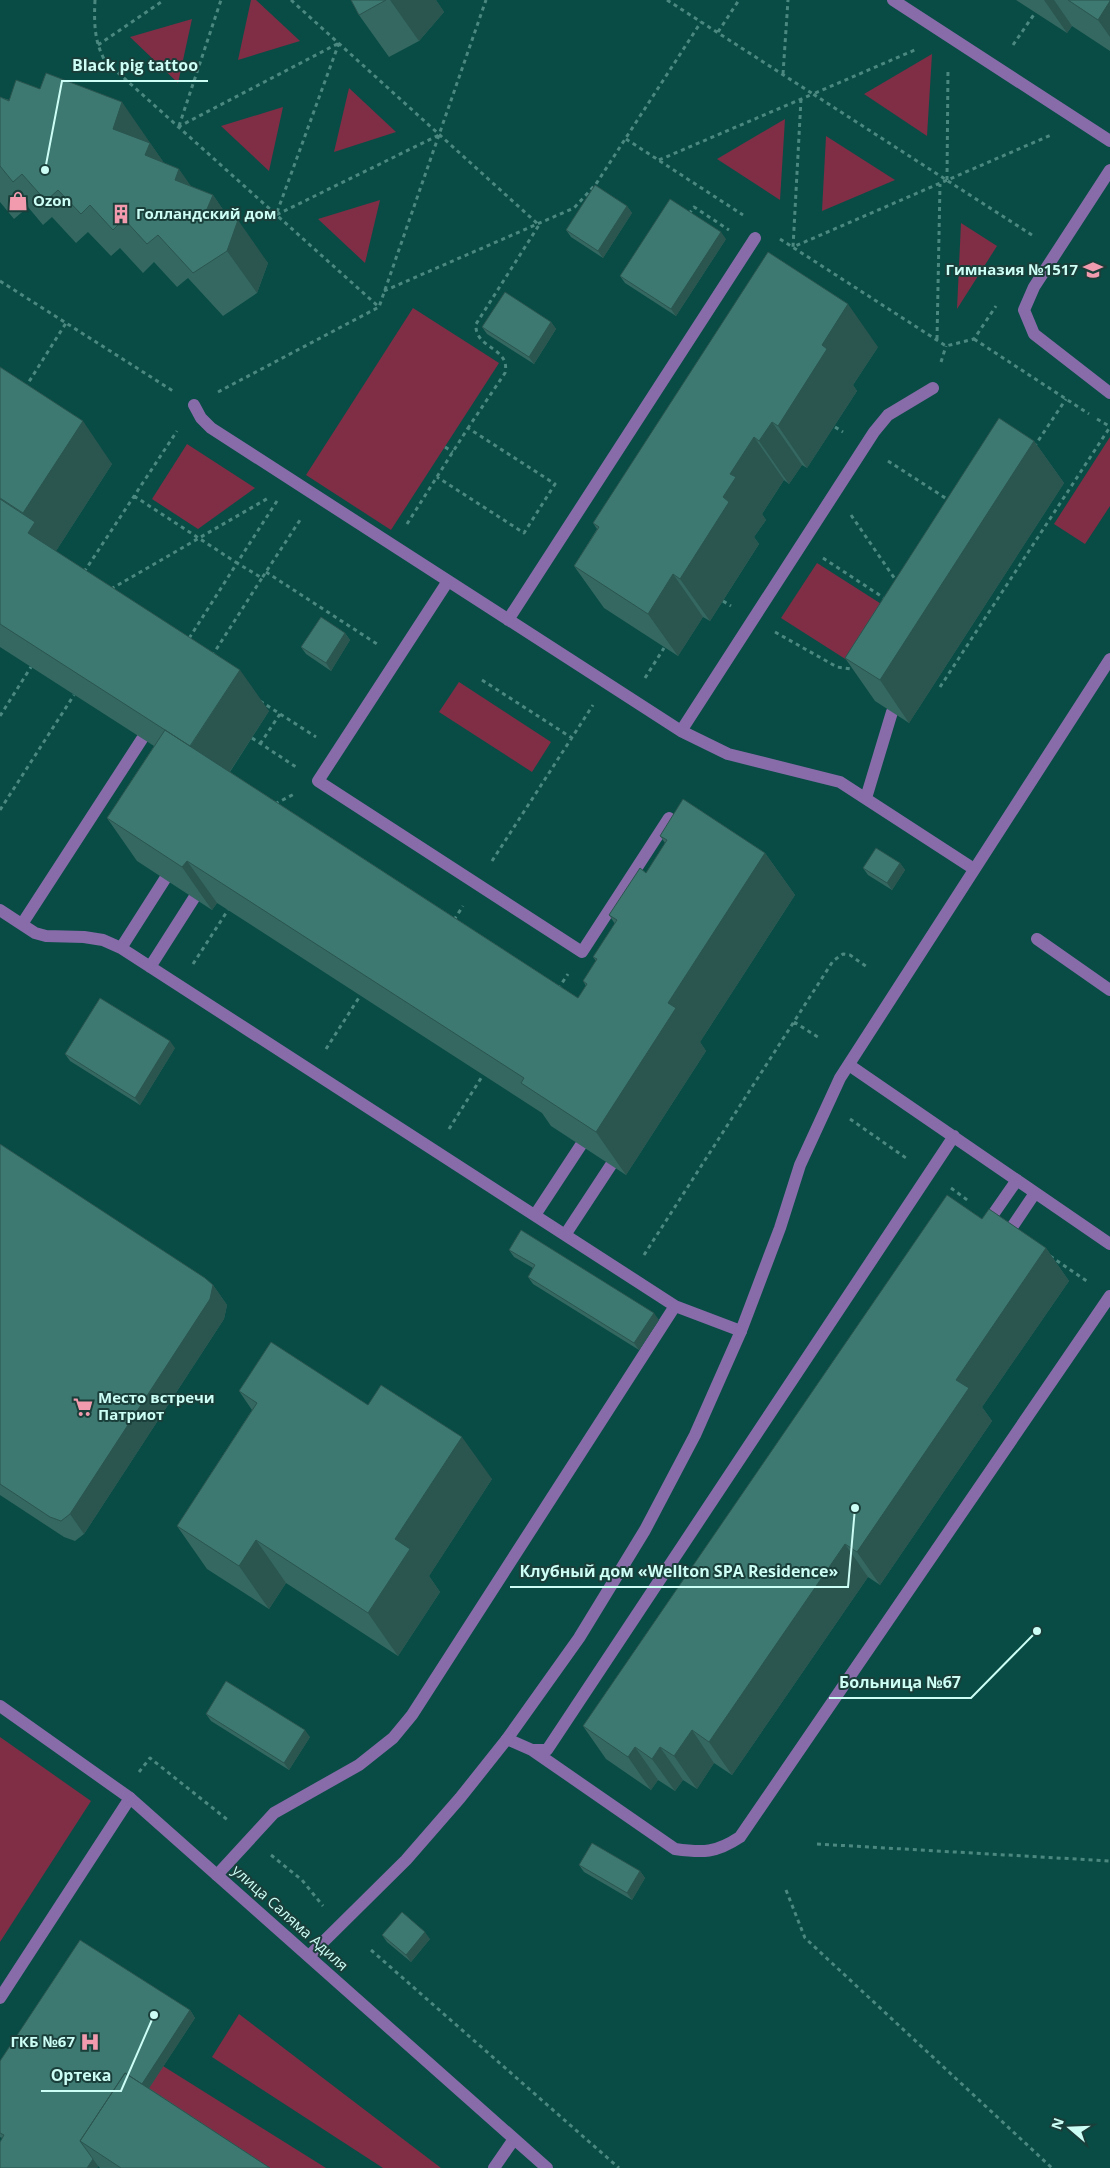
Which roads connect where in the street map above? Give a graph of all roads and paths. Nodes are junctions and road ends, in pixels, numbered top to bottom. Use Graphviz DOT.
graph roads {
  1 [pos="96,0"];
  2 [pos="164,0"];
  3 [pos="221,0"];
  4 [pos="291,0"];
  5 [pos="486,0"];
  6 [pos="667,0"];
  7 [pos="739,0"];
  8 [pos="788,0"];
  9 [pos="893,0"];
  10 [pos="1035,13"];
  11 [pos="701,22"];
  12 [pos="718,32"];
  13 [pos="948,36"];
  14 [pos="339,43"];
  15 [pos="98,45"];
  16 [pos="998,68"];
  17 [pos="783,75"];
  18 [pos="813,94"];
  19 [pos="801,99"];
  20 [pos="1082,122"];
  21 [pos="178,127"];
  22 [pos="439,135"];
  23 [pos="626,138"];
  24 [pos="1110,140"];
  25 [pos="659,160"];
  26 [pos="1110,170"];
  27 [pos="947,180"];
  28 [pos="940,184"];
  29 [pos="276,215"];
  30 [pos="688,215"];
  31 [pos="746,216"];
  32 [pos="719,223"];
  33 [pos="539,225"];
  34 [pos="713,231"];
  35 [pos="777,237"];
  36 [pos="1039,240"];
  37 [pos="753,241"];
  38 [pos="793,247"];
  39 [pos="0,281"];
  40 [pos="384,290"];
  41 [pos="379,307"];
  42 [pos="66,323"];
  43 [pos="974,339"];
  44 [pos="937,340"];
  45 [pos="946,346"];
  46 [pos="933,388"];
  47 [pos="1110,393"];
  48 [pos="21,394"];
  49 [pos="194,405"];
  50 [pos="182,424"];
  51 [pos="835,427"];
  52 [pos="1110,427"];
  53 [pos="468,428"];
  54 [pos="864,446"];
  55 [pos="445,447"];
  56 [pos="1033,449"];
  57 [pos="454,452"];
  58 [pos="438,477"];
  59 [pos="288,484"];
  60 [pos="835,492"];
  61 [pos="316,495"];
  62 [pos="134,496"];
  63 [pos="952,503"];
  64 [pos="199,538"];
  65 [pos="801,544"];
  66 [pos="393,545"];
  67 [pos="237,563"];
  68 [pos="266,572"];
  69 [pos="82,575"];
  70 [pos="262,578"];
  71 [pos="448,581"];
  72 [pos="900,585"];
  73 [pos="106,591"];
  74 [pos="895,605"];
  75 [pos="508,620"];
  76 [pos="752,620"];
  77 [pos="186,643"];
  78 [pos="664,648"];
  79 [pos="210,658"];
  80 [pos="398,658"];
  81 [pos="1110,659"];
  82 [pos="859,664"];
  83 [pos="31,667"];
  84 [pos="482,680"];
  85 [pos="607,683"];
  86 [pos="940,688"];
  87 [pos="74,695"];
  88 [pos="256,698"];
  89 [pos="631,700"];
  90 [pos="892,712"];
  91 [pos="280,714"];
  92 [pos="0,716"];
  93 [pos="681,731"];
  94 [pos="252,738"];
  95 [pos="572,738"];
  96 [pos="142,739"];
  97 [pos="260,744"];
  98 [pos="338,751"];
  99 [pos="318,781"];
  100 [pos="866,798"];
  101 [pos="270,807"];
  102 [pos="0,810"];
  103 [pos="279,812"];
  104 [pos="668,818"];
  105 [pos="974,868"];
  106 [pos="165,879"];
  107 [pos="477,884"];
  108 [pos="194,898"];
  109 [pos="0,910"];
  110 [pos="228,910"];
  111 [pos="22,924"];
  112 [pos="451,924"];
  113 [pos="1037,939"];
  114 [pos="121,948"];
  115 [pos="582,952"];
  116 [pos="150,967"];
  117 [pos="867,967"];
  118 [pos="179,986"];
  119 [pos="1110,990"];
  120 [pos="556,992"];
  121 [pos="360,996"];
  122 [pos="794,1022"];
  123 [pos="821,1039"];
  124 [pos="849,1065"];
  125 [pos="312,1071"];
  126 [pos="483,1076"];
  127 [pos="954,1136"];
  128 [pos="580,1145"];
  129 [pos="435,1151"];
  130 [pos="611,1165"];
  131 [pos="1017,1180"];
  132 [pos="1036,1193"];
  133 [pos="534,1215"];
  134 [pos="565,1235"];
  135 [pos="979,1235"];
  136 [pos="1110,1244"];
  137 [pos="998,1247"];
  138 [pos="630,1276"];
  139 [pos="1110,1296"];
  140 [pos="675,1306"];
  141 [pos="741,1331"];
  142 [pos="0,1706"];
  143 [pos="507,1739"];
  144 [pos="532,1750"];
  145 [pos="130,1798"];
  146 [pos="817,1844"];
  147 [pos="1110,1860"];
  148 [pos="218,1875"];
  149 [pos="786,1890"];
  150 [pos="370,1950"];
  151 [pos="309,1956"];
  152 [pos="0,1998"];
  153 [pos="514,2139"];
  154 [pos="494,2168"];
  155 [pos="547,2168"];
  156 [pos="620,2168"];
  157 [pos="1052,2168"];
  1 -- 15 [label="path"];
  2 -- 15 [label="path"];
  3 -- 21 [label="path"];
  4 -- 14 [label="path"];
  5 -- 22 [label="path"];
  6 -- 11 [label="path"];
  7 -- 12 [label="path"];
  8 -- 17 [label="path"];
  9 -- 13 [label="street"];
  10 -- 16 [label="path"];
  11 -- 12 [label="path"];
  11 -- 23 [label="path"];
  12 -- 17 [label="path"];
  13 -- 16 [label="street"];
  13 -- 18 [label="path"];
  13 -- 27 [label="path"];
  14 -- 21 [label="path"];
  14 -- 22 [label="path"];
  14 -- 29 [label="path"];
  15 -- 21 [label="path"];
  16 -- 20 [label="street"];
  17 -- 18 [label="path"];
  18 -- 19 [label="path"];
  18 -- 27 [label="path"];
  19 -- 25 [label="path"];
  19 -- 38 [label="path"];
  20 -- 24 [label="street"];
  20 -- 27 [label="path"];
  21 -- 29 [label="path"];
  22 -- 29 [label="path"];
  22 -- 33 [label="path"];
  22 -- 40 [label="path"];
  23 -- 25 [label="path"];
  23 -- 33 [label="path"];
  25 -- 31 [label="path"];
  26 -- 47 [label="street"];
  27 -- 28 [label="path"];
  27 -- 36 [label="path"];
  28 -- 38 [label="path"];
  28 -- 44 [label="path"];
  29 -- 41 [label="path"];
  30 -- 32 [label="path"];
  32 -- 34 [label="path"];
  32 -- 37 [label="path"];
  33 -- 40 [label="path"];
  33 -- 53 [label="path"];
  35 -- 38 [label="path"];
  37 -- 75 [label="street"];
  38 -- 44 [label="path"];
  39 -- 42 [label="path"];
  40 -- 41 [label="path"];
  41 -- 49 [label="path"];
  42 -- 48 [label="path"];
  42 -- 49 [label="path"];
  43 -- 56 [label="path"];
  44 -- 45 [label="path"];
  46 -- 54 [label="street"];
  49 -- 59 [label="street"];
  50 -- 62 [label="path"];
  51 -- 54 [label="path"];
  52 -- 86 [label="path"];
  53 -- 57 [label="path"];
  53 -- 58 [label="path"];
  54 -- 60 [label="street"];
  54 -- 63 [label="path"];
  55 -- 57 [label="path"];
  57 -- 58 [label="path"];
  58 -- 66 [label="path"];
  59 -- 61 [label="street"];
  59 -- 64 [label="path"];
  59 -- 67 [label="path"];
  60 -- 65 [label="street"];
  60 -- 72 [label="path"];
  61 -- 66 [label="street"];
  61 -- 68 [label="path"];
  62 -- 64 [label="path"];
  62 -- 69 [label="path"];
  64 -- 67 [label="path"];
  64 -- 73 [label="path"];
  65 -- 74 [label="path"];
  65 -- 76 [label="street"];
  66 -- 71 [label="street"];
  67 -- 70 [label="path"];
  67 -- 77 [label="path"];
  68 -- 70 [label="path"];
  68 -- 80 [label="path"];
  70 -- 79 [label="path"];
  71 -- 75 [label="street"];
  71 -- 80 [label="street"];
  75 -- 85 [label="street"];
  76 -- 82 [label="path"];
  76 -- 93 [label="street"];
  78 -- 89 [label="path"];
  80 -- 98 [label="street"];
  81 -- 105 [label="street"];
  83 -- 92 [label="path"];
  84 -- 95 [label="path"];
  85 -- 89 [label="street"];
  85 -- 95 [label="path"];
  87 -- 102 [label="path"];
  88 -- 91 [label="path"];
  89 -- 93 [label="street"];
  90 -- 100 [label="street"];
  91 -- 97 [label="path"];
  91 -- 98 [label="path"];
  93 -- 100 [label="street"];
  94 -- 97 [label="path"];
  95 -- 107 [label="path"];
  96 -- 111 [label="street"];
  97 -- 99 [label="path"];
  98 -- 99 [label="street"];
  99 -- 107 [label="street"];
  100 -- 105 [label="street"];
  101 -- 103 [label="path"];
  104 -- 115 [label="street"];
  105 -- 124 [label="street"];
  106 -- 114 [label="street"];
  107 -- 112 [label="path"];
  107 -- 115 [label="street"];
  108 -- 116 [label="street"];
  109 -- 111 [label="street"];
  110 -- 118 [label="path"];
  111 -- 114 [label="street"];
  113 -- 119 [label="street"];
  114 -- 116 [label="street"];
  115 -- 120 [label="path"];
  116 -- 118 [label="street"];
  117 -- 122 [label="path"];
  118 -- 125 [label="street"];
  121 -- 125 [label="path"];
  122 -- 123 [label="path"];
  122 -- 138 [label="path"];
  124 -- 127 [label="street"];
  124 -- 141 [label="street"];
  125 -- 129 [label="street"];
  126 -- 129 [label="path"];
  127 -- 131 [label="street"];
  127 -- 144 [label="street"];
  128 -- 133 [label="street"];
  129 -- 133 [label="street"];
  130 -- 134 [label="street"];
  131 -- 132 [label="street"];
  131 -- 135 [label="street"];
  132 -- 136 [label="street"];
  132 -- 137 [label="street"];
  133 -- 134 [label="street"];
  134 -- 138 [label="street"];
  138 -- 140 [label="street"];
  139 -- 144 [label="street"];
  140 -- 141 [label="street"];
  140 -- 148 [label="street"];
  141 -- 143 [label="street"];
  142 -- 145 [label="street, улица Саляма Адиля"];
  143 -- 144 [label="street"];
  143 -- 151 [label="street"];
  145 -- 148 [label="street, улица Саляма Адиля"];
  145 -- 152 [label="street"];
  146 -- 147 [label="path"];
  148 -- 151 [label="street, улица Саляма Адиля"];
  149 -- 157 [label="path"];
  150 -- 156 [label="path"];
  151 -- 153 [label="street, улица Саляма Адиля"];
  153 -- 154 [label="street"];
  153 -- 155 [label="street, улица Саляма Адиля"];
}
